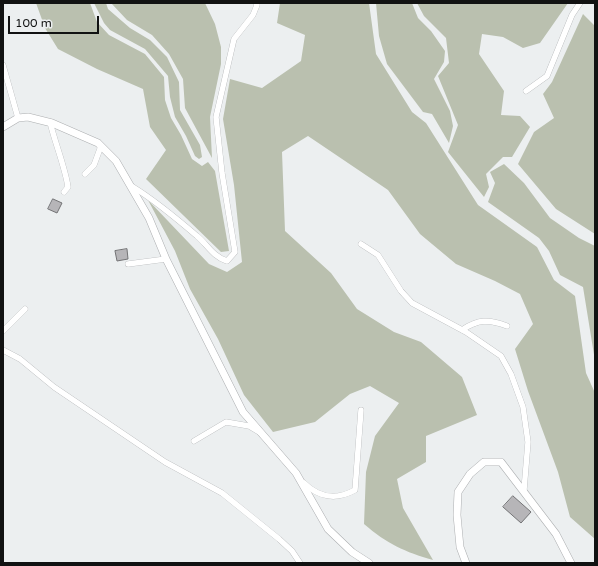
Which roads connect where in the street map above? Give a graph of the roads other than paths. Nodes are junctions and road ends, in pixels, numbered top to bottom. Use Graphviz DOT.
graph roads {
  1 [pos="256,3"];
  2 [pos="580,3"];
  3 [pos="3,65"];
  4 [pos="526,90"];
  5 [pos="18,118"];
  6 [pos="50,122"];
  7 [pos="3,127"];
  8 [pos="101,146"];
  9 [pos="85,174"];
  10 [pos="133,187"];
  11 [pos="64,192"];
  12 [pos="361,244"];
  13 [pos="166,259"];
  14 [pos="128,264"];
  15 [pos="25,309"];
  16 [pos="507,326"];
  17 [pos="462,330"];
  18 [pos="3,332"];
  19 [pos="3,350"];
  20 [pos="361,410"];
  21 [pos="261,433"];
  22 [pos="194,441"];
  23 [pos="300,479"];
  24 [pos="524,490"];
  25 [pos="300,563"];
  26 [pos="370,563"];
  27 [pos="466,563"];
  28 [pos="571,563"];
  1 -- 10 [label="street"];
  2 -- 4 [label="street"];
  3 -- 5 [label="street"];
  5 -- 6 [label="street"];
  5 -- 7 [label="street"];
  6 -- 8 [label="street"];
  6 -- 11 [label="street"];
  8 -- 9 [label="street"];
  8 -- 10 [label="street"];
  10 -- 13 [label="street"];
  12 -- 17 [label="street"];
  13 -- 14 [label="street"];
  13 -- 21 [label="street"];
  15 -- 18 [label="street"];
  16 -- 17 [label="street"];
  17 -- 24 [label="street"];
  19 -- 25 [label="street"];
  20 -- 23 [label="street"];
  21 -- 22 [label="street"];
  21 -- 23 [label="street"];
  23 -- 26 [label="street"];
  24 -- 27 [label="street"];
  24 -- 28 [label="street"];
}
